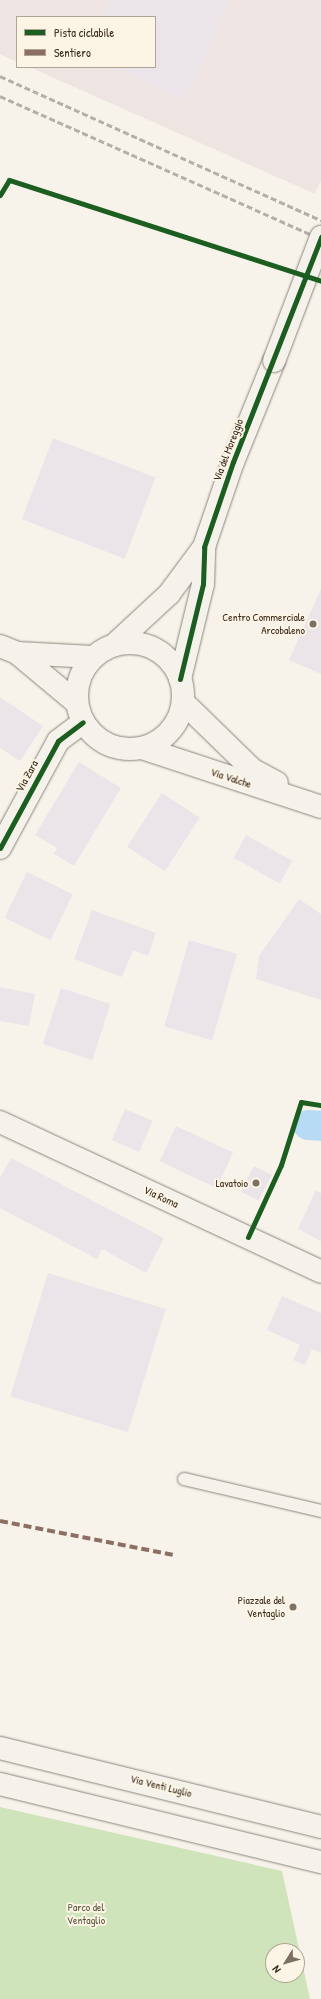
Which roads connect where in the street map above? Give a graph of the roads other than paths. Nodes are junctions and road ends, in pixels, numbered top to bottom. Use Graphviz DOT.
graph roads {
  1 [pos="321,237"];
  2 [pos="204,547"];
  3 [pos="114,645"];
  4 [pos="8,650"];
  5 [pos="93,657"];
  6 [pos="180,679"];
  7 [pos="183,702"];
  8 [pos="80,712"];
  9 [pos="142,748"];
  10 [pos="321,807"];
  11 [pos="0,848"];
  12 [pos="0,1122"];
  13 [pos="321,1272"];
  14 [pos="184,1480"];
  15 [pos="321,1511"];
  16 [pos="0,1748"];
  17 [pos="0,1784"];
  18 [pos="321,1827"];
  19 [pos="321,1862"];
  1 -- 2 [label="main road, Via del Moreggio, bridge"];
  2 -- 3 [label="main road, Via del Moreggio"];
  2 -- 6 [label="main road, Via del Moreggio"];
  3 -- 5 [label="main road"];
  3 -- 6 [label="main road"];
  4 -- 5 [label="main road"];
  4 -- 8 [label="main road"];
  5 -- 8 [label="main road"];
  6 -- 7 [label="main road"];
  7 -- 9 [label="main road"];
  7 -- 10 [label="main road, Via Valche"];
  8 -- 9 [label="main road"];
  8 -- 11 [label="main road, Via Zara"];
  9 -- 10 [label="main road, Via Valche"];
  12 -- 13 [label="main road, Via Roma"];
  14 -- 15 [label="lane"];
  16 -- 18 [label="main road, Via Venti Luglio"];
  17 -- 19 [label="main road"];
}
